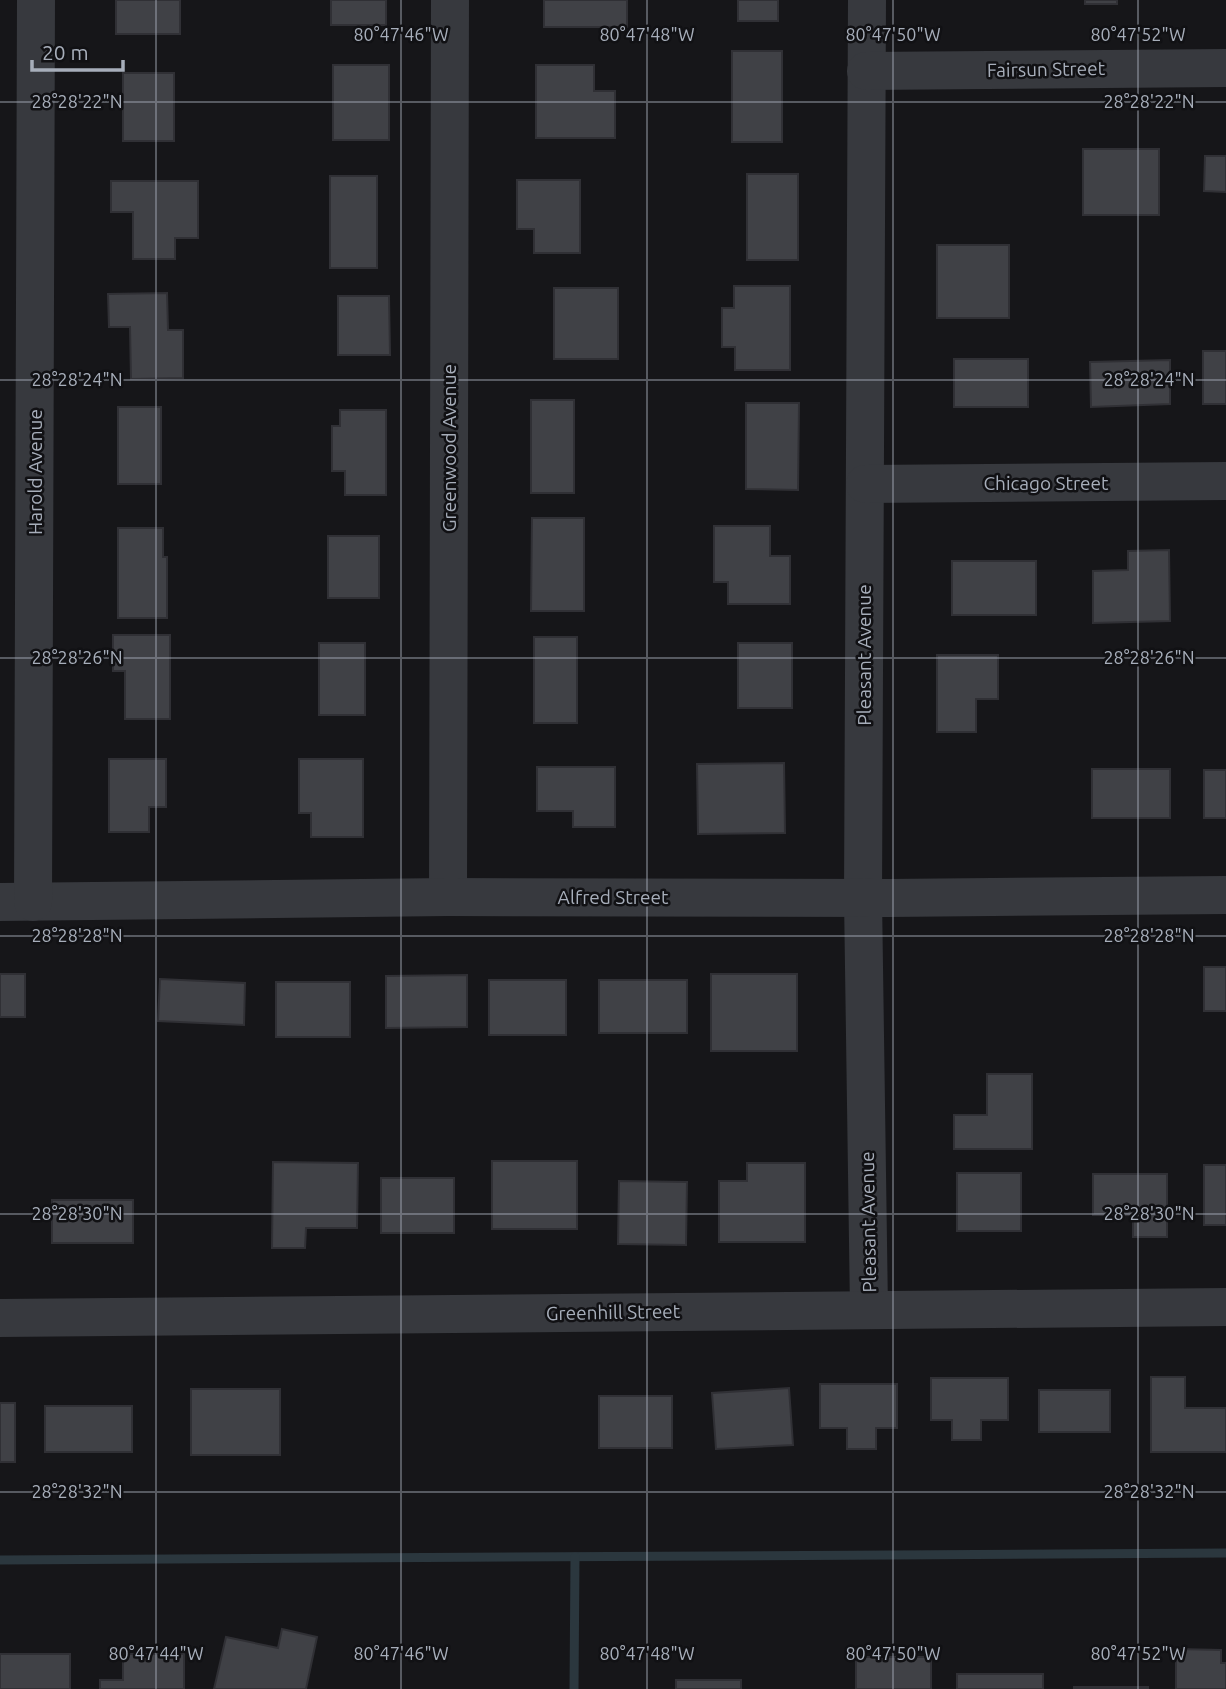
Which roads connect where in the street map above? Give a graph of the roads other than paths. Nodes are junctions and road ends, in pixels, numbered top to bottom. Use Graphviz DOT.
graph roads {
  1 [pos="36,0"];
  2 [pos="450,0"];
  3 [pos="867,0"];
  4 [pos="1226,68"];
  5 [pos="866,71"];
  6 [pos="1226,481"];
  7 [pos="865,484"];
  8 [pos="1226,895"];
  9 [pos="448,897"];
  10 [pos="863,898"];
  11 [pos="17,902"];
  12 [pos="1226,1307"];
  13 [pos="869,1310"];
  14 [pos="0,1318"];
  1 -- 11 [label="street, Harold Avenue"];
  2 -- 9 [label="street, Greenwood Avenue"];
  3 -- 5 [label="street, Pleasant Avenue"];
  4 -- 5 [label="street, Fairsun Street"];
  5 -- 7 [label="street, Pleasant Avenue"];
  6 -- 7 [label="street, Chicago Street"];
  7 -- 10 [label="street, Pleasant Avenue"];
  8 -- 10 [label="street, Alfred Street"];
  9 -- 10 [label="street, Alfred Street"];
  9 -- 11 [label="street, Alfred Street"];
  10 -- 13 [label="street, Pleasant Avenue"];
  12 -- 13 [label="street, Greenhill Street"];
  13 -- 14 [label="street, Greenhill Street"];
}
